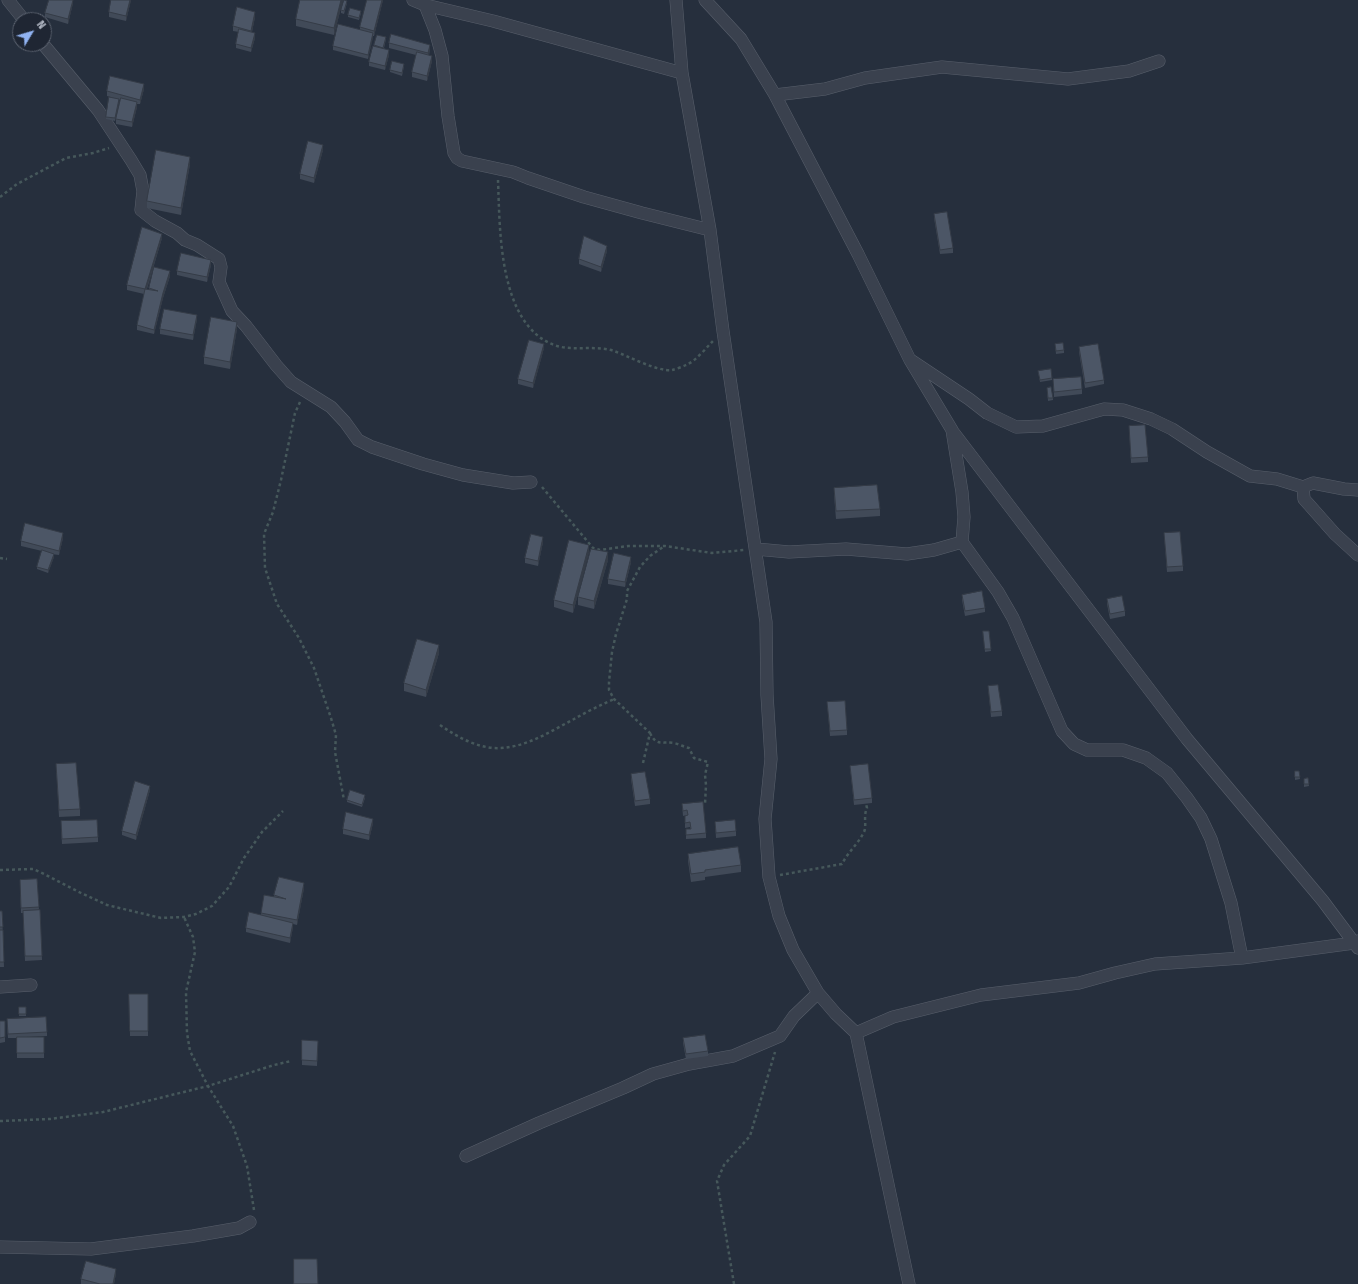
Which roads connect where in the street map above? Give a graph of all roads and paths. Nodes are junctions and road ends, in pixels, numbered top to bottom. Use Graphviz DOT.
graph roads {
  1 [pos="8,0"];
  2 [pos="413,0"];
  3 [pos="676,0"];
  4 [pos="705,0"];
  5 [pos="425,5"];
  6 [pos="18,12"];
  7 [pos="50,52"];
  8 [pos="1159,61"];
  9 [pos="682,73"];
  10 [pos="775,95"];
  11 [pos="122,144"];
  12 [pos="497,169"];
  13 [pos="0,198"];
  14 [pos="710,230"];
  15 [pos="724,331"];
  16 [pos="910,360"];
  17 [pos="306,390"];
  18 [pos="952,430"];
  19 [pos="531,482"];
  20 [pos="1303,487"];
  21 [pos="1358,490"];
  22 [pos="962,542"];
  23 [pos="665,546"];
  24 [pos="756,549"];
  25 [pos="1358,555"];
  26 [pos="0,558"];
  27 [pos="7,560"];
  28 [pos="614,698"];
  29 [pos="440,725"];
  30 [pos="650,733"];
  31 [pos="643,763"];
  32 [pos="344,800"];
  33 [pos="705,804"];
  34 [pos="866,804"];
  35 [pos="283,811"];
  36 [pos="0,870"];
  37 [pos="769,877"];
  38 [pos="184,917"];
  39 [pos="1357,944"];
  40 [pos="1242,958"];
  41 [pos="31,984"];
  42 [pos="0,987"];
  43 [pos="818,993"];
  44 [pos="856,1033"];
  45 [pos="780,1036"];
  46 [pos="291,1061"];
  47 [pos="208,1086"];
  48 [pos="0,1121"];
  49 [pos="466,1156"];
  50 [pos="250,1222"];
  51 [pos="0,1246"];
  52 [pos="734,1284"];
  53 [pos="909,1284"];
  1 -- 6 [label="street"];
  2 -- 5 [label="street"];
  3 -- 9 [label="street"];
  4 -- 10 [label="street"];
  5 -- 9 [label="street"];
  5 -- 12 [label="street"];
  7 -- 11 [label="street"];
  8 -- 10 [label="street"];
  9 -- 14 [label="street"];
  10 -- 16 [label="street"];
  11 -- 13 [label="path"];
  11 -- 17 [label="street"];
  12 -- 14 [label="street"];
  12 -- 15 [label="path"];
  14 -- 15 [label="street"];
  15 -- 24 [label="street"];
  16 -- 18 [label="street"];
  16 -- 20 [label="street"];
  17 -- 19 [label="street"];
  17 -- 32 [label="path"];
  18 -- 22 [label="street"];
  18 -- 39 [label="street"];
  19 -- 23 [label="path"];
  20 -- 21 [label="street"];
  20 -- 25 [label="street"];
  22 -- 24 [label="street"];
  22 -- 40 [label="street"];
  23 -- 24 [label="path"];
  23 -- 28 [label="path"];
  24 -- 37 [label="street"];
  26 -- 27 [label="path"];
  28 -- 29 [label="path"];
  28 -- 30 [label="path"];
  30 -- 31 [label="path"];
  30 -- 33 [label="path"];
  34 -- 37 [label="path"];
  35 -- 38 [label="path"];
  36 -- 38 [label="path"];
  37 -- 43 [label="street"];
  38 -- 47 [label="path"];
  39 -- 40 [label="street"];
  40 -- 44 [label="street"];
  41 -- 42 [label="street"];
  43 -- 44 [label="street"];
  43 -- 45 [label="street"];
  44 -- 53 [label="street"];
  45 -- 49 [label="street"];
  45 -- 52 [label="path"];
  46 -- 47 [label="path"];
  47 -- 48 [label="path"];
  47 -- 50 [label="path"];
  50 -- 51 [label="street"];
}
